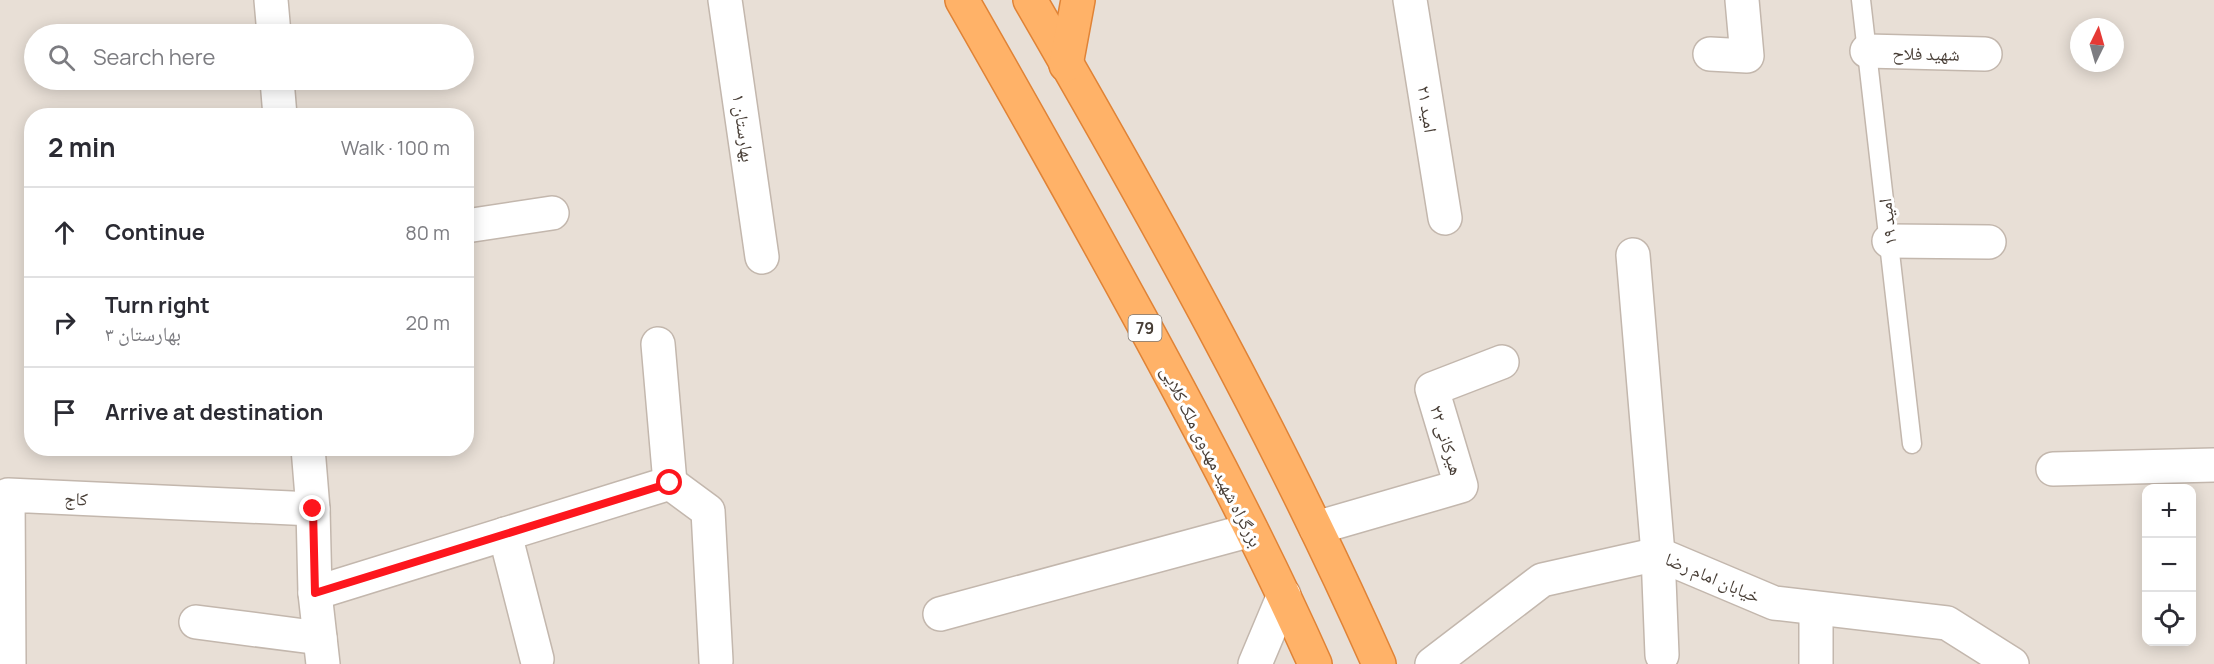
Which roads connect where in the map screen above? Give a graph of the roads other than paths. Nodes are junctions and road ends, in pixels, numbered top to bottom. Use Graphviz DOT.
graph roads {
  1 [pos="271,0"];
  2 [pos="725,0"];
  3 [pos="962,0"];
  4 [pos="1030,0"];
  5 [pos="1078,0"];
  6 [pos="1410,0"];
  7 [pos="1742,0"];
  8 [pos="1861,0"];
  9 [pos="273,24"];
  10 [pos="1867,51"];
  11 [pos="1710,54"];
  12 [pos="1985,54"];
  13 [pos="1066,65"];
  14 [pos="279,90"];
  15 [pos="280,108"];
  16 [pos="552,213"];
  17 [pos="1445,218"];
  18 [pos="474,225"];
  19 [pos="1889,241"];
  20 [pos="1989,242"];
  21 [pos="1633,255"];
  22 [pos="762,257"];
  23 [pos="658,344"];
  24 [pos="1502,362"];
  25 [pos="1912,444"];
  26 [pos="309,456"];
  27 [pos="2214,465"];
  28 [pos="2052,469"];
  29 [pos="670,483"];
  30 [pos="313,509"];
  31 [pos="1316,528"];
  32 [pos="1251,530"];
  33 [pos="505,534"];
  34 [pos="1658,554"];
  35 [pos="315,593"];
  36 [pos="1284,595"];
  37 [pos="1816,609"];
  38 [pos="940,614"];
  39 [pos="196,622"];
  40 [pos="321,651"];
  41 [pos="1662,655"];
  42 [pos="537,658"];
  43 [pos="716,660"];
  44 [pos="9,664"];
  45 [pos="1255,664"];
  46 [pos="1315,664"];
  47 [pos="1379,664"];
  48 [pos="1432,664"];
  49 [pos="1816,664"];
  50 [pos="2012,664"];
  1 -- 9 [label="street"];
  2 -- 22 [label="street, بهارستان ۱"];
  3 -- 32 [label="highway, بزرگراه شهید مهدوی ملک کلایی / 79"];
  4 -- 13 [label="highway"];
  5 -- 13 [label="highway"];
  6 -- 17 [label="street, امید ۲۱"];
  7 -- 11 [label="street"];
  8 -- 10 [label="lane, امید ۱۹"];
  10 -- 12 [label="street, شهید فلاح"];
  10 -- 19 [label="lane, امید ۱۹"];
  13 -- 31 [label="highway"];
  14 -- 15 [label="street"];
  16 -- 18 [label="street"];
  19 -- 20 [label="street"];
  19 -- 25 [label="lane, امید ۱۹"];
  21 -- 34 [label="street"];
  23 -- 29 [label="street"];
  24 -- 31 [label="street, هیرکانی ۲۲"];
  26 -- 30 [label="street"];
  27 -- 28 [label="street"];
  29 -- 33 [label="street"];
  29 -- 43 [label="street"];
  30 -- 35 [label="street"];
  30 -- 44 [label="street, کاج"];
  31 -- 47 [label="highway"];
  32 -- 36 [label="highway, بزرگراه شهید مهدوی ملک کلایی / 79"];
  32 -- 38 [label="street"];
  33 -- 35 [label="street"];
  33 -- 42 [label="street"];
  34 -- 37 [label="street, خیابان امام رضا"];
  34 -- 41 [label="street"];
  34 -- 48 [label="street, خیابان امام رضا"];
  35 -- 40 [label="street"];
  36 -- 45 [label="street"];
  36 -- 46 [label="highway, بزرگراه شهید مهدوی ملک کلایی / 79"];
  37 -- 49 [label="street"];
  37 -- 50 [label="street, خیابان امام رضا"];
  39 -- 40 [label="street"];
}
